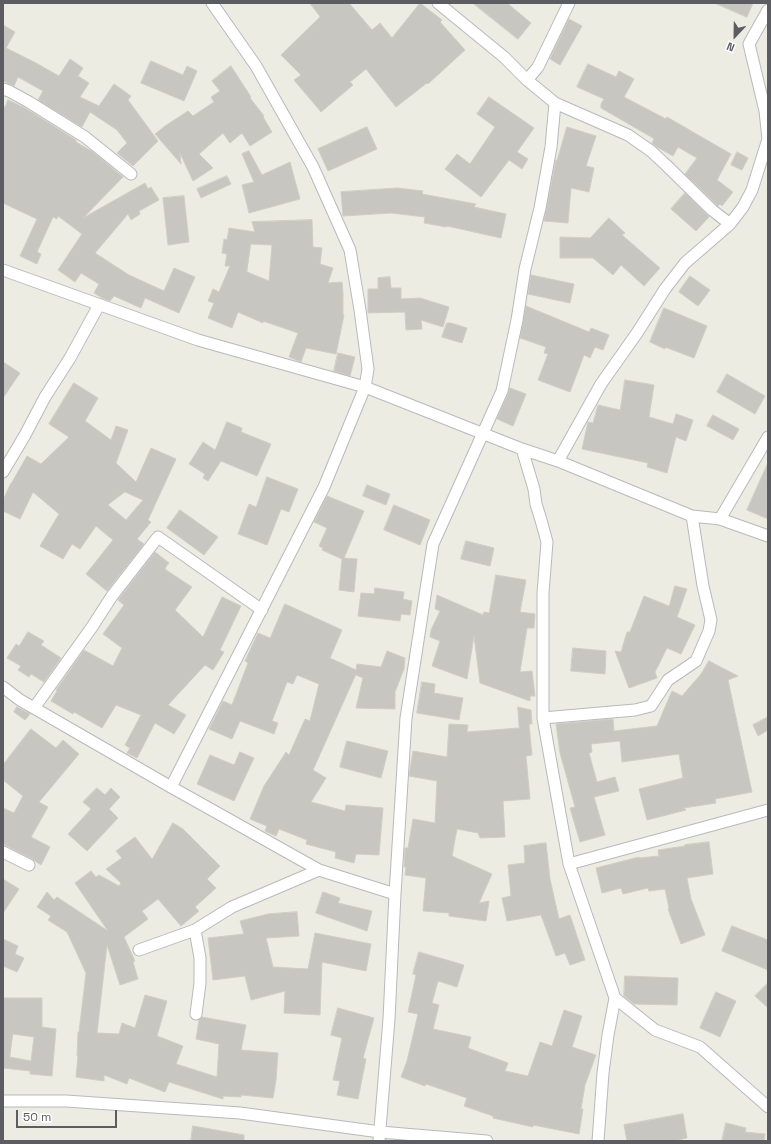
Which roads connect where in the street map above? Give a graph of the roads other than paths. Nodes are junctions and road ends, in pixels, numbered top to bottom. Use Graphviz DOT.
graph roads {
  1 [pos="212,3"];
  2 [pos="438,3"];
  3 [pos="569,3"];
  4 [pos="768,10"];
  5 [pos="526,80"];
  6 [pos="3,89"];
  7 [pos="555,103"];
  8 [pos="131,174"];
  9 [pos="730,224"];
  10 [pos="3,270"];
  11 [pos="99,305"];
  12 [pos="365,387"];
  13 [pos="483,434"];
  14 [pos="768,437"];
  15 [pos="522,449"];
  16 [pos="558,461"];
  17 [pos="3,472"];
  18 [pos="692,516"];
  19 [pos="720,519"];
  20 [pos="768,536"];
  21 [pos="262,610"];
  22 [pos="3,687"];
  23 [pos="34,708"];
  24 [pos="543,718"];
  25 [pos="171,787"];
  26 [pos="768,810"];
  27 [pos="3,852"];
  28 [pos="29,864"];
  29 [pos="569,864"];
  30 [pos="319,870"];
  31 [pos="395,894"];
  32 [pos="195,930"];
  33 [pos="139,950"];
  34 [pos="615,998"];
  35 [pos="196,1014"];
  36 [pos="3,1101"];
  37 [pos="768,1107"];
  38 [pos="379,1136"];
  39 [pos="487,1141"];
  40 [pos="598,1141"];
  1 -- 12 [label="street"];
  2 -- 5 [label="street"];
  3 -- 5 [label="street"];
  4 -- 9 [label="street"];
  5 -- 7 [label="street"];
  6 -- 8 [label="street"];
  7 -- 9 [label="street"];
  7 -- 13 [label="street"];
  9 -- 16 [label="street"];
  10 -- 11 [label="street"];
  11 -- 12 [label="street"];
  11 -- 17 [label="street"];
  12 -- 13 [label="street"];
  12 -- 21 [label="street"];
  13 -- 15 [label="street"];
  13 -- 31 [label="street"];
  14 -- 19 [label="street"];
  15 -- 16 [label="street"];
  15 -- 24 [label="street"];
  16 -- 18 [label="street"];
  18 -- 19 [label="street"];
  18 -- 24 [label="street"];
  19 -- 20 [label="street"];
  21 -- 23 [label="street"];
  21 -- 25 [label="street"];
  22 -- 23 [label="street"];
  23 -- 25 [label="street"];
  24 -- 29 [label="street"];
  25 -- 30 [label="street"];
  26 -- 29 [label="street"];
  27 -- 28 [label="street"];
  29 -- 34 [label="street"];
  30 -- 31 [label="street"];
  30 -- 32 [label="street"];
  31 -- 38 [label="street"];
  32 -- 33 [label="street"];
  32 -- 35 [label="street"];
  34 -- 37 [label="street"];
  34 -- 40 [label="street"];
  36 -- 38 [label="street"];
  38 -- 39 [label="street"];
}
